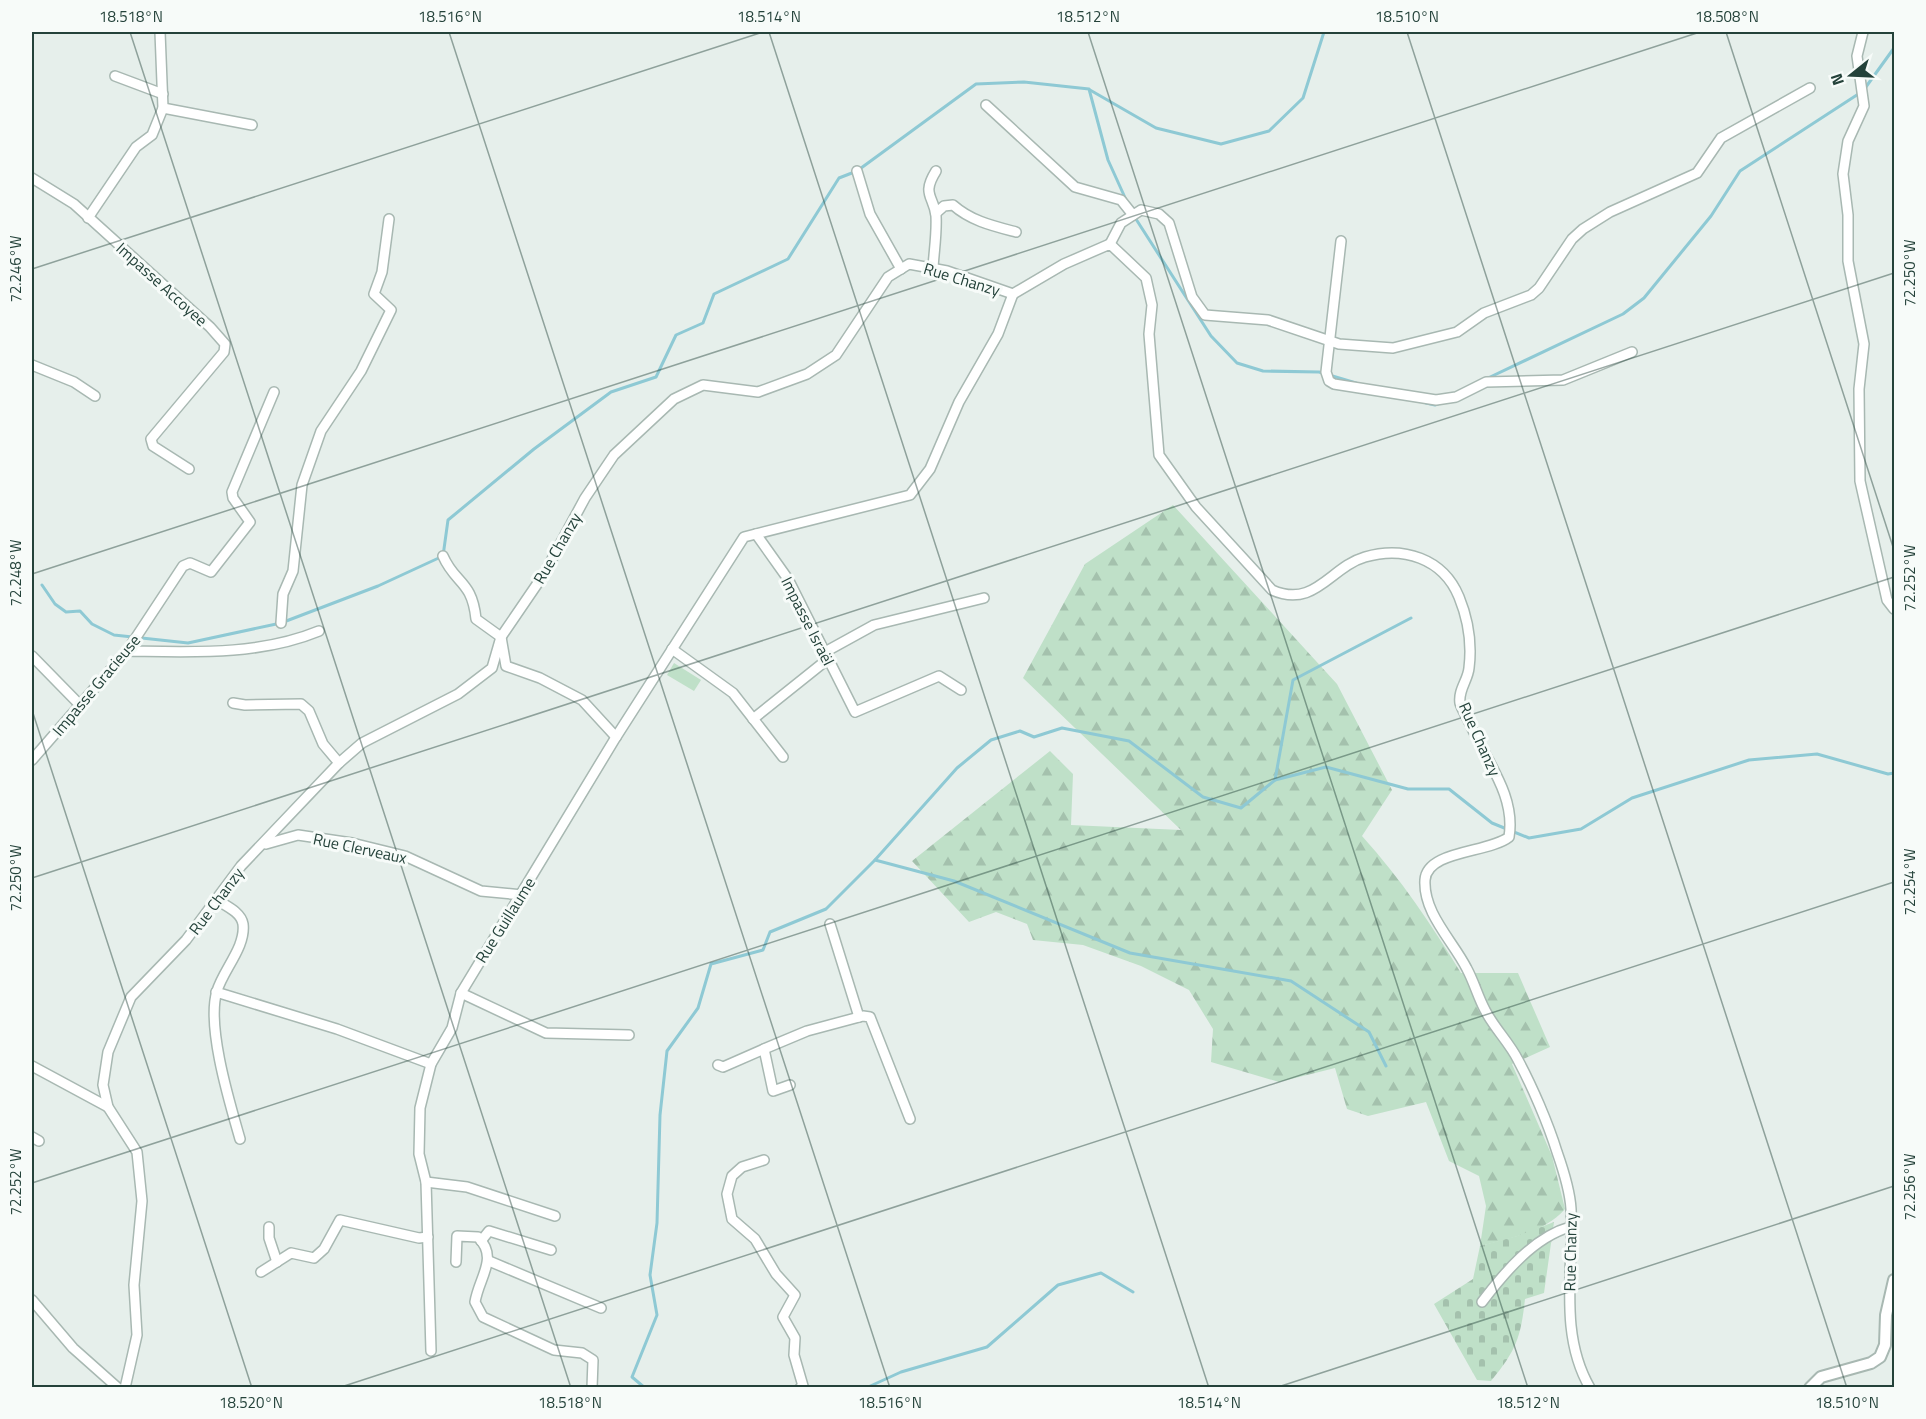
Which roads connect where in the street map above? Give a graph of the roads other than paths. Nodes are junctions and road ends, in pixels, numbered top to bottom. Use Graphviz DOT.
graph roads {
  1 [pos="1863,32"];
  2 [pos="163,33"];
  3 [pos="115,76"];
  4 [pos="1810,88"];
  5 [pos="162,94"];
  6 [pos="986,105"];
  7 [pos="163,108"];
  8 [pos="252,125"];
  9 [pos="857,171"];
  10 [pos="936,171"];
  11 [pos="32,178"];
  12 [pos="936,213"];
  13 [pos="1133,215"];
  14 [pos="88,218"];
  15 [pos="389,219"];
  16 [pos="1016,232"];
  17 [pos="1341,241"];
  18 [pos="1110,244"];
  19 [pos="933,268"];
  20 [pos="901,269"];
  21 [pos="1013,294"];
  22 [pos="1330,341"];
  23 [pos="1632,352"];
  24 [pos="32,364"];
  25 [pos="274,392"];
  26 [pos="95,396"];
  27 [pos="189,469"];
  28 [pos="756,534"];
  29 [pos="442,556"];
  30 [pos="984,598"];
  31 [pos="1894,609"];
  32 [pos="281,623"];
  33 [pos="319,631"];
  34 [pos="501,637"];
  35 [pos="672,649"];
  36 [pos="127,651"];
  37 [pos="826,655"];
  38 [pos="32,656"];
  39 [pos="961,690"];
  40 [pos="233,703"];
  41 [pos="80,705"];
  42 [pos="753,718"];
  43 [pos="616,737"];
  44 [pos="783,757"];
  45 [pos="32,760"];
  46 [pos="339,763"];
  47 [pos="265,844"];
  48 [pos="522,895"];
  49 [pos="217,900"];
  50 [pos="830,924"];
  51 [pos="216,992"];
  52 [pos="461,993"];
  53 [pos="859,1017"];
  54 [pos="629,1035"];
  55 [pos="764,1049"];
  56 [pos="431,1065"];
  57 [pos="718,1065"];
  58 [pos="32,1066"];
  59 [pos="790,1085"];
  60 [pos="108,1107"];
  61 [pos="910,1119"];
  62 [pos="240,1139"];
  63 [pos="764,1160"];
  64 [pos="426,1182"];
  65 [pos="555,1216"];
  66 [pos="270,1227"];
  67 [pos="1570,1227"];
  68 [pos="428,1237"];
  69 [pos="481,1241"];
  70 [pos="551,1250"];
  71 [pos="489,1261"];
  72 [pos="277,1262"];
  73 [pos="456,1262"];
  74 [pos="261,1272"];
  75 [pos="1894,1280"];
  76 [pos="32,1300"];
  77 [pos="1482,1302"];
  78 [pos="601,1308"];
  79 [pos="431,1351"];
  80 [pos="118,1388"];
  81 [pos="125,1388"];
  82 [pos="592,1388"];
  83 [pos="800,1388"];
  84 [pos="1590,1388"];
  85 [pos="1810,1388"];
  1 -- 31 [label="street"];
  2 -- 5 [label="street"];
  3 -- 5 [label="street"];
  4 -- 22 [label="street"];
  5 -- 7 [label="street"];
  6 -- 13 [label="street"];
  7 -- 8 [label="street"];
  7 -- 14 [label="street"];
  9 -- 20 [label="street"];
  10 -- 12 [label="street"];
  11 -- 14 [label="street, Impasse Accoyee"];
  12 -- 16 [label="street"];
  12 -- 19 [label="street"];
  13 -- 18 [label="street"];
  13 -- 22 [label="street"];
  14 -- 27 [label="street, Impasse Accoyee"];
  15 -- 32 [label="street"];
  17 -- 22 [label="street"];
  18 -- 21 [label="street, Rue Chanzy"];
  18 -- 67 [label="street, Rue Chanzy"];
  19 -- 20 [label="street, Rue Chanzy"];
  19 -- 21 [label="street, Rue Chanzy"];
  20 -- 34 [label="street, Rue Chanzy"];
  21 -- 28 [label="street"];
  22 -- 23 [label="street"];
  24 -- 26 [label="street"];
  25 -- 36 [label="street, Impasse Gracieuse"];
  28 -- 35 [label="street, Rue Guillaume"];
  28 -- 37 [label="street, Impasse Israël"];
  29 -- 34 [label="street"];
  30 -- 37 [label="street"];
  33 -- 36 [label="street"];
  34 -- 43 [label="street"];
  34 -- 46 [label="street, Rue Chanzy"];
  35 -- 42 [label="street"];
  35 -- 43 [label="street, Rue Guillaume"];
  36 -- 41 [label="street, Impasse Gracieuse"];
  37 -- 39 [label="street, Impasse Israël"];
  37 -- 42 [label="street"];
  38 -- 41 [label="street"];
  40 -- 46 [label="street"];
  41 -- 45 [label="street, Impasse Gracieuse"];
  42 -- 44 [label="street"];
  43 -- 48 [label="street, Rue Guillaume"];
  46 -- 47 [label="street, Rue Chanzy"];
  47 -- 48 [label="street, Rue Clerveaux"];
  47 -- 49 [label="street, Rue Chanzy"];
  48 -- 52 [label="street, Rue Guillaume"];
  49 -- 51 [label="street"];
  49 -- 60 [label="street, Rue Chanzy"];
  50 -- 53 [label="street"];
  51 -- 56 [label="street"];
  51 -- 62 [label="street"];
  52 -- 54 [label="street"];
  52 -- 56 [label="street, Rue Guillaume"];
  53 -- 55 [label="street"];
  53 -- 61 [label="street"];
  55 -- 57 [label="street"];
  55 -- 59 [label="street"];
  56 -- 64 [label="street, Rue Guillaume"];
  58 -- 60 [label="street"];
  60 -- 81 [label="street, Rue Chanzy"];
  63 -- 83 [label="street"];
  64 -- 65 [label="street"];
  64 -- 68 [label="street, Rue Guillaume"];
  66 -- 72 [label="street"];
  67 -- 77 [label="street"];
  67 -- 84 [label="street, Rue Chanzy"];
  68 -- 72 [label="street"];
  68 -- 79 [label="street, Rue Guillaume"];
  69 -- 70 [label="street"];
  69 -- 71 [label="street"];
  69 -- 73 [label="street"];
  71 -- 78 [label="street"];
  71 -- 82 [label="street"];
  72 -- 74 [label="street"];
  75 -- 85 [label="street"];
  76 -- 80 [label="street"];
}
